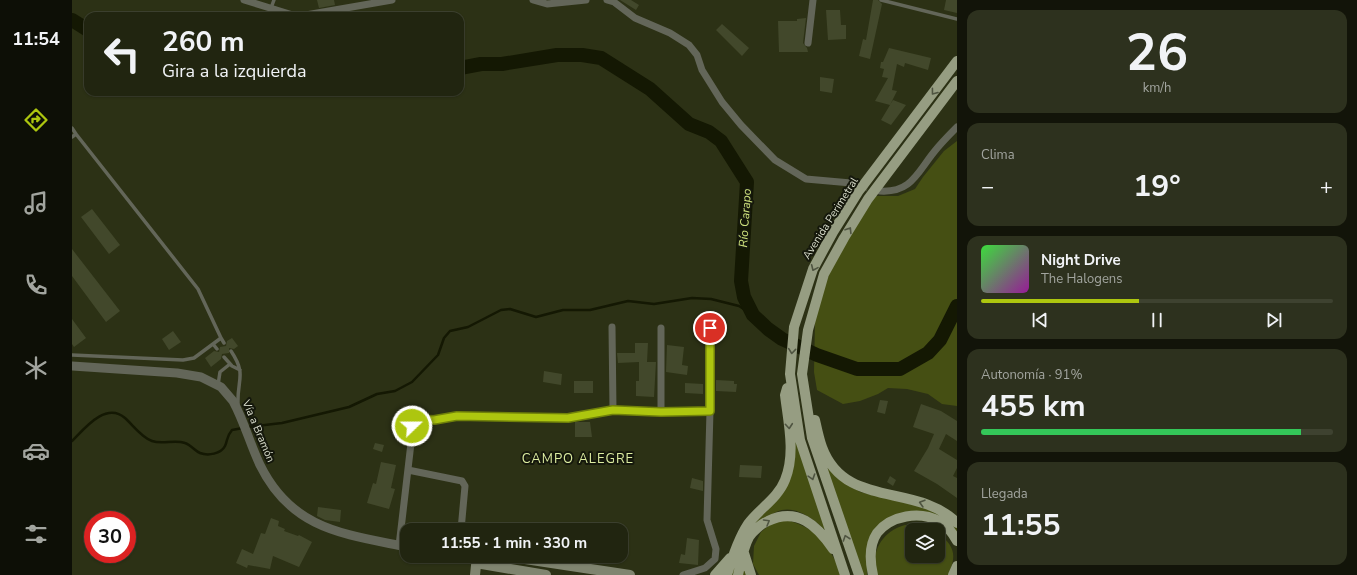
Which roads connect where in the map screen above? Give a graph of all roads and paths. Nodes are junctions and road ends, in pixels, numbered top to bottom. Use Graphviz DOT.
graph roads {
  1 [pos="244,0"];
  2 [pos="274,0"];
  3 [pos="392,0"];
  4 [pos="533,0"];
  5 [pos="586,0"];
  6 [pos="607,0"];
  7 [pos="813,0"];
  8 [pos="881,0"];
  9 [pos="271,9"];
  10 [pos="282,12"];
  11 [pos="323,12"];
  12 [pos="957,19"];
  13 [pos="808,43"];
  14 [pos="957,60"];
  15 [pos="957,81"];
  16 [pos="957,127"];
  17 [pos="72,128"];
  18 [pos="76,134"];
  19 [pos="72,137"];
  20 [pos="851,183"];
  21 [pos="880,191"];
  22 [pos="612,328"];
  23 [pos="661,328"];
  24 [pos="710,328"];
  25 [pos="221,338"];
  26 [pos="224,343"];
  27 [pos="213,344"];
  28 [pos="217,349"];
  29 [pos="231,352"];
  30 [pos="72,355"];
  31 [pos="224,357"];
  32 [pos="230,364"];
  33 [pos="72,366"];
  34 [pos="240,370"];
  35 [pos="790,374"];
  36 [pos="802,374"];
  37 [pos="218,385"];
  38 [pos="613,410"];
  39 [pos="238,411"];
  40 [pos="710,411"];
  41 [pos="661,412"];
  42 [pos="408,470"];
  43 [pos="405,523"];
  44 [pos="462,523"];
  45 [pos="956,523"];
  46 [pos="957,541"];
  47 [pos="400,545"];
  48 [pos="739,551"];
  49 [pos="476,563"];
  50 [pos="490,563"];
  51 [pos="551,563"];
  52 [pos="957,566"];
  53 [pos="872,572"];
  54 [pos="475,575"];
  55 [pos="546,575"];
  56 [pos="630,575"];
  57 [pos="683,575"];
  58 [pos="715,575"];
  59 [pos="727,575"];
  60 [pos="738,575"];
  61 [pos="751,575"];
  62 [pos="844,575"];
  63 [pos="859,575"];
  64 [pos="953,575"];
  1 -- 9 [label="street"];
  2 -- 9 [label="lane"];
  3 -- 11 [label="street"];
  4 -- 5 [label="street"];
  6 -- 20 [label="street"];
  7 -- 13 [label="street"];
  8 -- 12 [label="lane"];
  9 -- 10 [label="street"];
  14 -- 35 [label="main road, Avenida Perimetral, one-way"];
  36 -- 15 [label="main road, Avenida Perimetral, one-way"];
  16 -- 21 [label="street"];
  17 -- 18 [label="lane"];
  18 -- 19 [label="lane"];
  18 -- 25 [label="lane"];
  22 -- 38 [label="street"];
  23 -- 41 [label="street"];
  24 -- 40 [label="street"];
  25 -- 26 [label="lane"];
  25 -- 27 [label="lane"];
  27 -- 28 [label="lane"];
  27 -- 30 [label="lane"];
  29 -- 34 [label="lane"];
  31 -- 32 [label="lane"];
  32 -- 34 [label="lane"];
  32 -- 37 [label="lane"];
  33 -- 37 [label="street, Vía a Bramón"];
  34 -- 39 [label="lane"];
  35 -- 48 [label="main road, one-way"];
  35 -- 62 [label="main road, Avenida Perimetral, one-way"];
  45 -- 36 [label="main road, one-way"];
  63 -- 36 [label="main road, Avenida Perimetral, one-way"];
  37 -- 39 [label="street, Vía a Bramón"];
  38 -- 41 [label="street"];
  38 -- 42 [label="street"];
  39 -- 47 [label="street, Vía a Bramón"];
  40 -- 41 [label="street"];
  40 -- 57 [label="street"];
  42 -- 43 [label="street"];
  42 -- 44 [label="street"];
  46 -- 53 [label="main road"];
  48 -- 58 [label="main road"];
  48 -- 59 [label="main road"];
  48 -- 60 [label="main road"];
  48 -- 61 [label="main road"];
  48 -- 62 [label="main road, one-way"];
  49 -- 54 [label="main road"];
  50 -- 55 [label="main road"];
  51 -- 56 [label="main road"];
  52 -- 64 [label="main road"];
}
